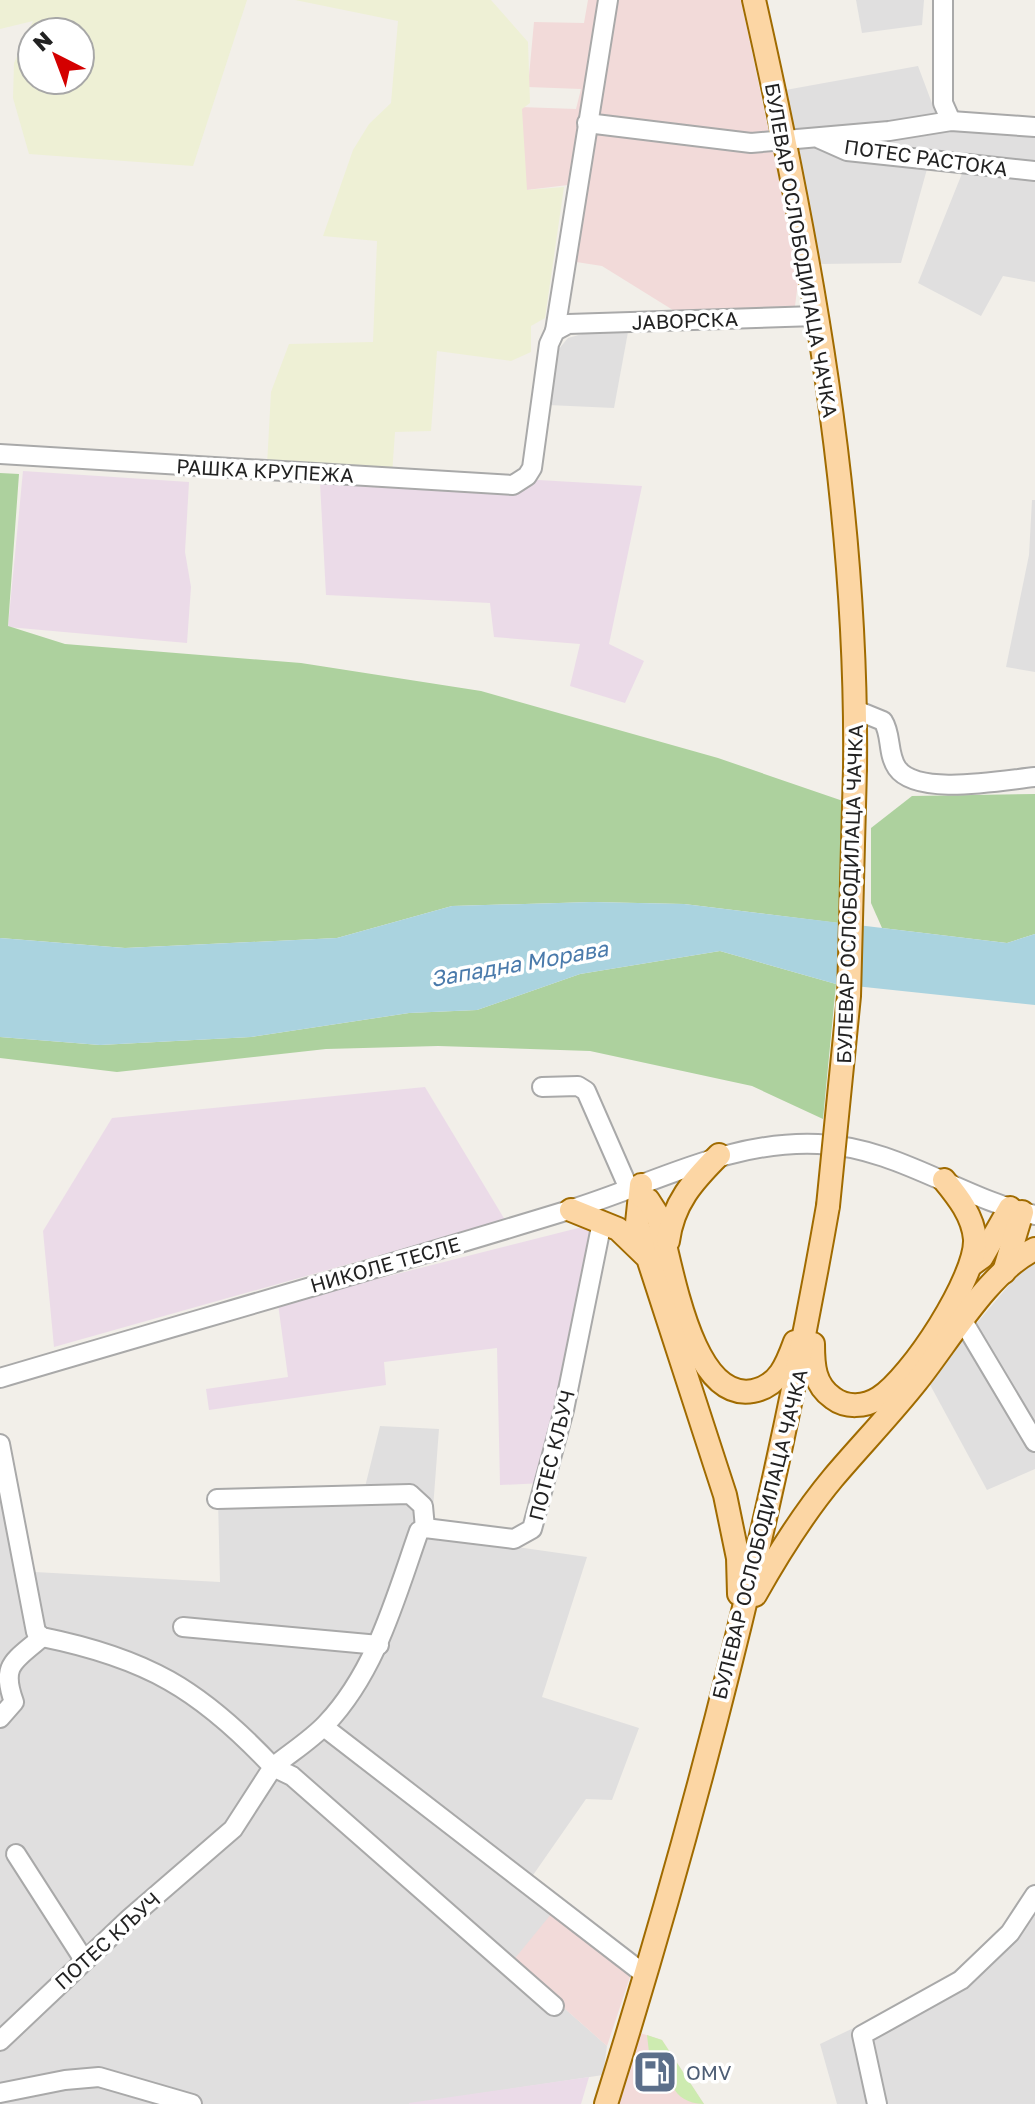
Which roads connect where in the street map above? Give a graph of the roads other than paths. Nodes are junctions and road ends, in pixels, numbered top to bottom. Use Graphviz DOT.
graph roads {
  1 [pos="608,0"];
  2 [pos="754,0"];
  3 [pos="943,0"];
  4 [pos="951,121"];
  5 [pos="587,123"];
  6 [pos="1035,127"];
  7 [pos="818,137"];
  8 [pos="785,138"];
  9 [pos="1035,171"];
  10 [pos="816,316"];
  11 [pos="555,331"];
  12 [pos="0,454"];
  13 [pos="856,710"];
  14 [pos="1035,777"];
  15 [pos="542,1087"];
  16 [pos="719,1155"];
  17 [pos="944,1180"];
  18 [pos="637,1190"];
  19 [pos="571,1210"];
  20 [pos="1022,1212"];
  21 [pos="602,1222"];
  22 [pos="1035,1249"];
  23 [pos="658,1252"];
  24 [pos="968,1267"];
  25 [pos="1004,1273"];
  26 [pos="808,1317"];
  27 [pos="963,1321"];
  28 [pos="0,1378"];
  29 [pos="1035,1442"];
  30 [pos="0,1444"];
  31 [pos="217,1499"];
  32 [pos="425,1528"];
  33 [pos="743,1610"];
  34 [pos="183,1627"];
  35 [pos="42,1637"];
  36 [pos="379,1645"];
  37 [pos="0,1718"];
  38 [pos="324,1727"];
  39 [pos="273,1767"];
  40 [pos="16,1854"];
  41 [pos="1035,1895"];
  42 [pos="84,1960"];
  43 [pos="644,1974"];
  44 [pos="554,2006"];
  45 [pos="0,2041"];
  46 [pos="0,2093"];
  47 [pos="192,2104"];
  48 [pos="606,2104"];
  49 [pos="877,2104"];
  1 -- 5 [label="street"];
  2 -- 8 [label="main road, БУЛЕВАР ОСЛОБОДИЛАЦА ЧАЧКА"];
  3 -- 4 [label="street, ПОТЕС РАСТОКА"];
  4 -- 6 [label="street, ПОТЕС РАСТОКА"];
  4 -- 7 [label="street, ПОТЕС РАСТОКА"];
  5 -- 8 [label="street"];
  5 -- 11 [label="street"];
  7 -- 8 [label="street, ПОТЕС РАСТОКА"];
  7 -- 9 [label="street, ПОТЕС РАСТОКА"];
  8 -- 10 [label="main road, БУЛЕВАР ОСЛОБОДИЛАЦА ЧАЧКА"];
  10 -- 11 [label="street, ЈАВОРСКА"];
  10 -- 13 [label="main road, БУЛЕВАР ОСЛОБОДИЛАЦА ЧАЧКА"];
  11 -- 12 [label="street, РАШКА КРУПЕЖА"];
  13 -- 14 [label="street"];
  13 -- 26 [label="main road, БУЛЕВАР ОСЛОБОДИЛАЦА ЧАЧКА, bridge"];
  15 -- 18 [label="street"];
  16 -- 17 [label="street, НИКОЛЕ ТЕСЛЕ"];
  16 -- 18 [label="street, НИКОЛЕ ТЕСЛЕ"];
  16 -- 23 [label="main road"];
  17 -- 20 [label="street, НИКОЛЕ ТЕСЛЕ"];
  17 -- 24 [label="main road"];
  18 -- 19 [label="street, НИКОЛЕ ТЕСЛЕ"];
  18 -- 23 [label="main road"];
  19 -- 21 [label="main road"];
  19 -- 28 [label="street, НИКОЛЕ ТЕСЛЕ"];
  20 -- 24 [label="main road"];
  20 -- 25 [label="main road"];
  21 -- 23 [label="main road"];
  21 -- 32 [label="street, ПОТЕС КЉУЧ"];
  22 -- 25 [label="main road"];
  23 -- 26 [label="main road"];
  23 -- 33 [label="main road"];
  24 -- 26 [label="main road"];
  25 -- 27 [label="main road"];
  26 -- 33 [label="main road, БУЛЕВАР ОСЛОБОДИЛАЦА ЧАЧКА"];
  27 -- 29 [label="street"];
  27 -- 33 [label="main road"];
  30 -- 35 [label="street"];
  31 -- 32 [label="street"];
  32 -- 36 [label="street, ПОТЕС КЉУЧ"];
  33 -- 43 [label="main road, БУЛЕВАР ОСЛОБОДИЛАЦА ЧАЧКА"];
  34 -- 36 [label="street"];
  35 -- 37 [label="street"];
  35 -- 39 [label="street"];
  36 -- 38 [label="street, ПОТЕС КЉУЧ"];
  38 -- 39 [label="street, ПОТЕС КЉУЧ"];
  38 -- 43 [label="street"];
  39 -- 42 [label="street, ПОТЕС КЉУЧ"];
  39 -- 44 [label="street"];
  40 -- 42 [label="street"];
  41 -- 49 [label="street"];
  42 -- 45 [label="street, ПОТЕС КЉУЧ"];
  43 -- 48 [label="main road, БУЛЕВАР ОСЛОБОДИЛАЦА ЧАЧКА"];
  46 -- 47 [label="street"];
}
